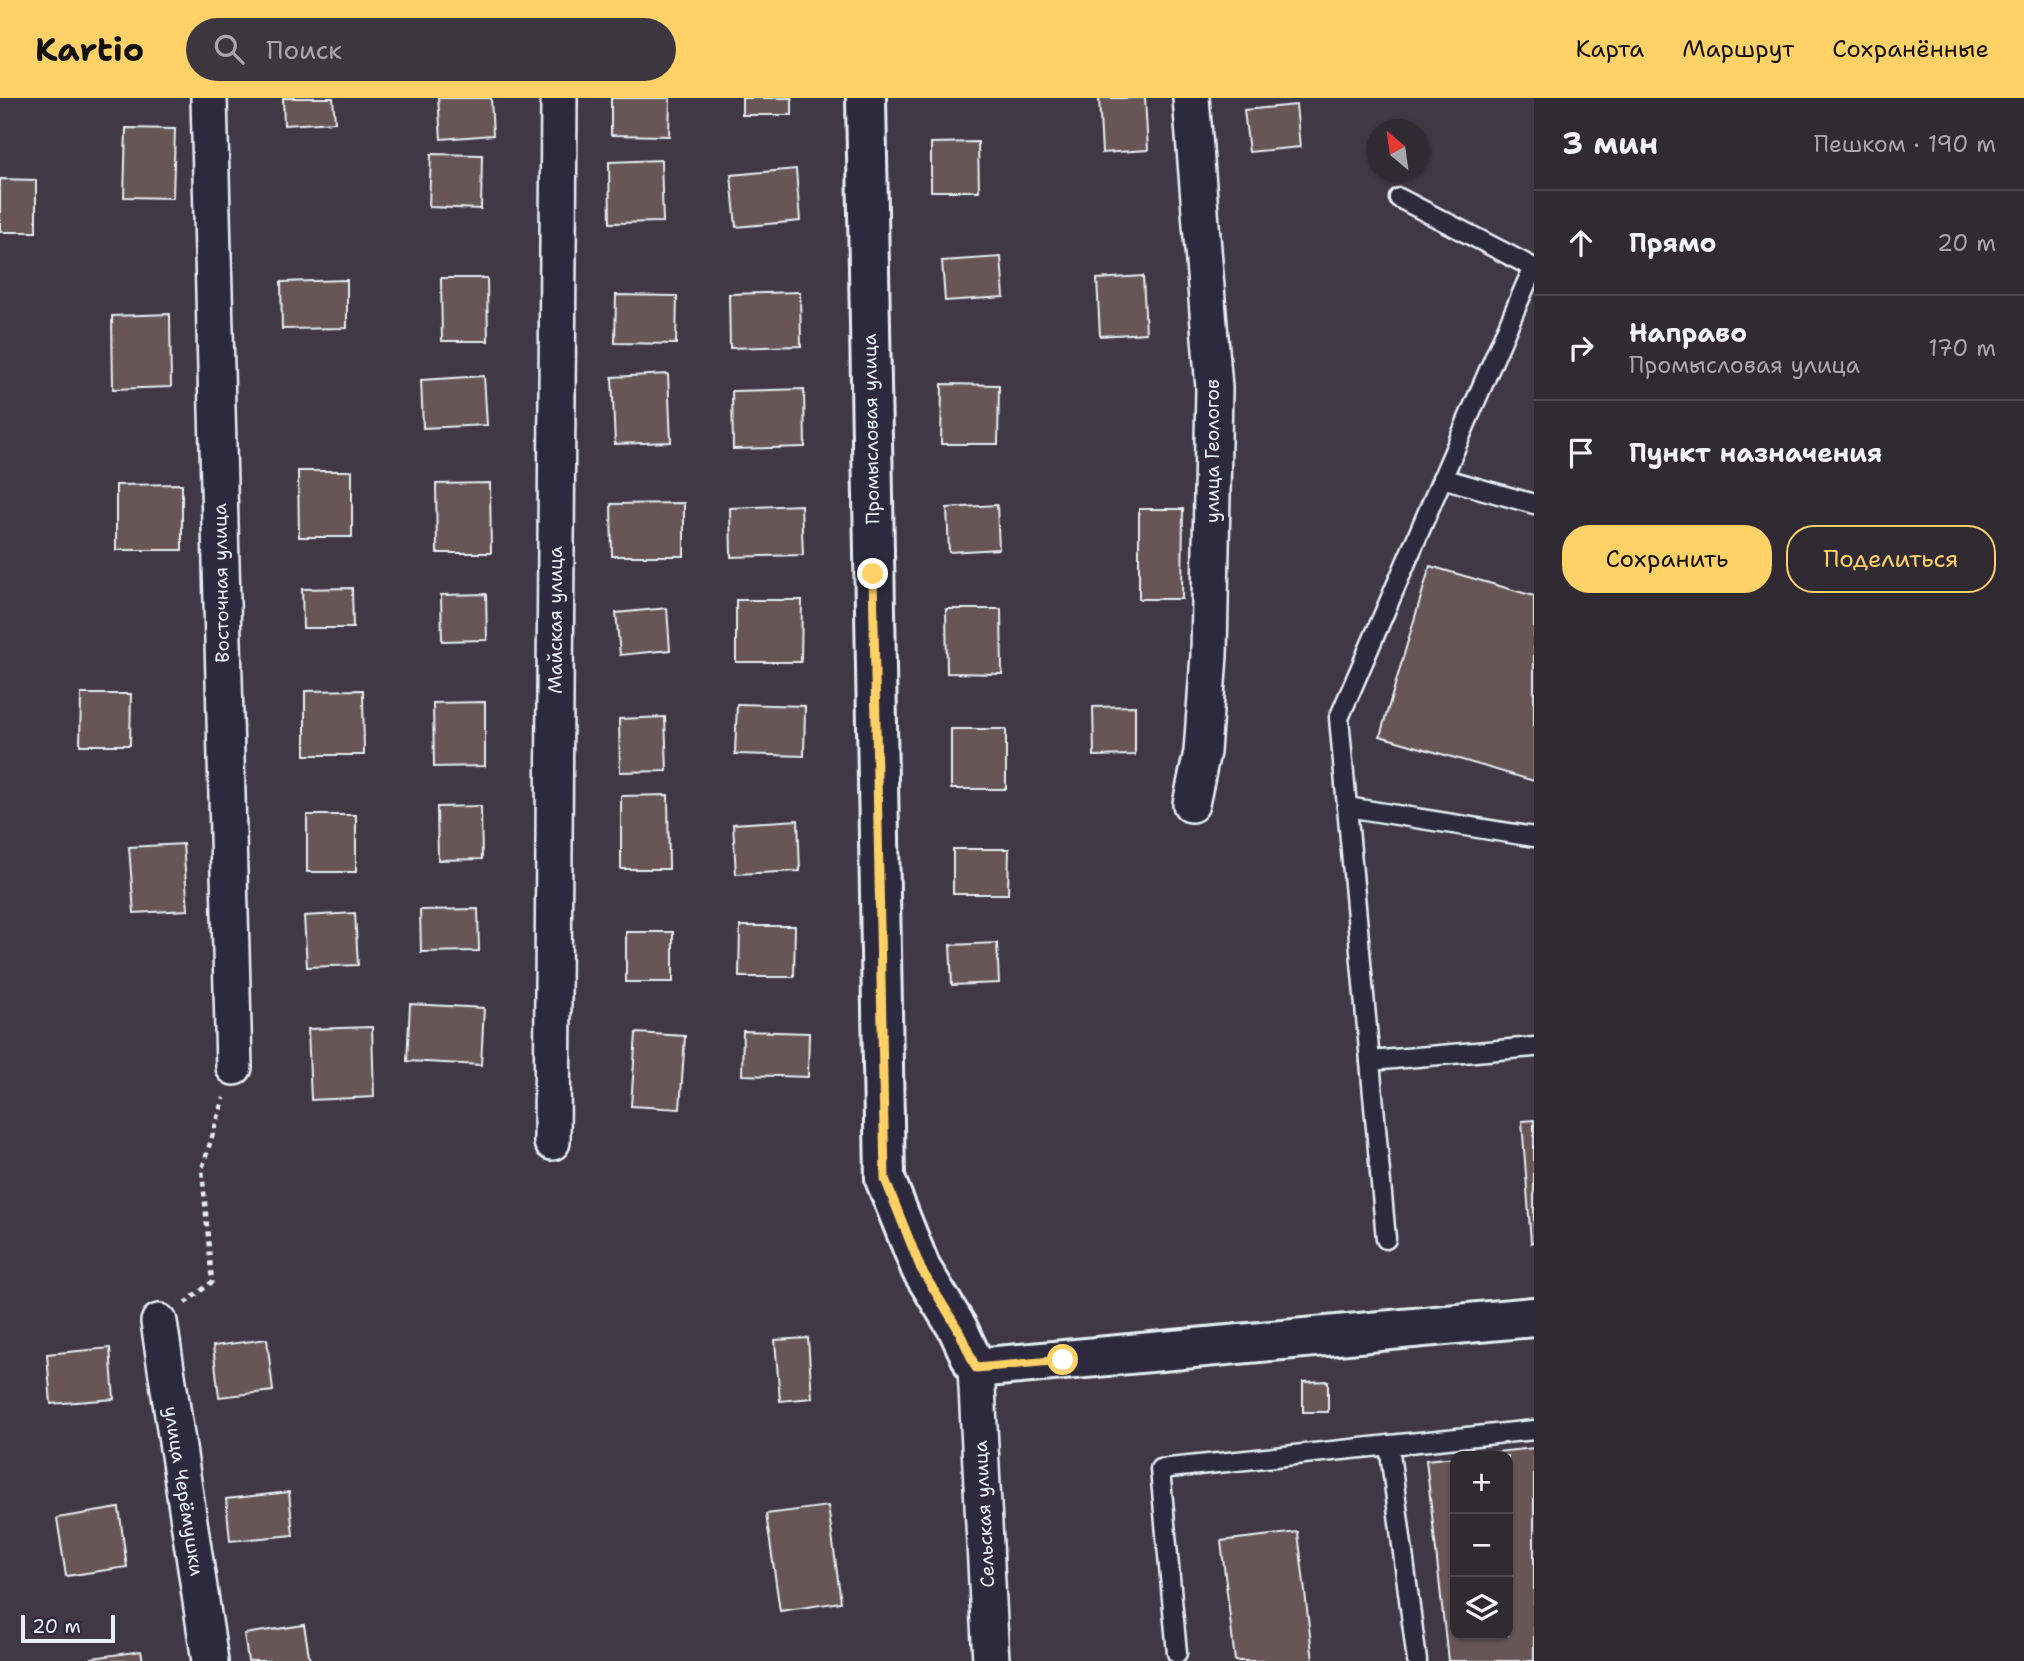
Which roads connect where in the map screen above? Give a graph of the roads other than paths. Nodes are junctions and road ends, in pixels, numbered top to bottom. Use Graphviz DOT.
graph roads {
  1 [pos="209,98"];
  2 [pos="559,98"];
  3 [pos="866,98"];
  4 [pos="1191,98"];
  5 [pos="1399,198"];
  6 [pos="1534,268"];
  7 [pos="1442,478"];
  8 [pos="1534,504"];
  9 [pos="1191,804"];
  10 [pos="1347,807"];
  11 [pos="1534,836"];
  12 [pos="1534,1047"];
  13 [pos="1370,1061"];
  14 [pos="234,1067"];
  15 [pos="552,1142"];
  16 [pos="1387,1239"];
  17 [pos="1534,1317"];
  18 [pos="159,1322"];
  19 [pos="976,1368"];
  20 [pos="1534,1430"];
  21 [pos="1389,1446"];
  22 [pos="1177,1653"];
  23 [pos="210,1661"];
  24 [pos="991,1661"];
  25 [pos="1417,1661"];
  1 -- 14 [label="street, Восточная улица"];
  2 -- 15 [label="street, Майская улица"];
  3 -- 19 [label="street, Промысловая улица"];
  4 -- 9 [label="street, улица Геологов"];
  5 -- 6 [label="lane"];
  6 -- 7 [label="lane"];
  7 -- 8 [label="lane"];
  7 -- 10 [label="lane"];
  10 -- 11 [label="lane"];
  10 -- 13 [label="lane"];
  12 -- 13 [label="lane"];
  13 -- 16 [label="lane"];
  17 -- 19 [label="street"];
  18 -- 23 [label="street, улица Черёмушки"];
  19 -- 24 [label="street, Сельская улица"];
  20 -- 21 [label="lane"];
  21 -- 22 [label="lane"];
  21 -- 25 [label="lane"];
}
